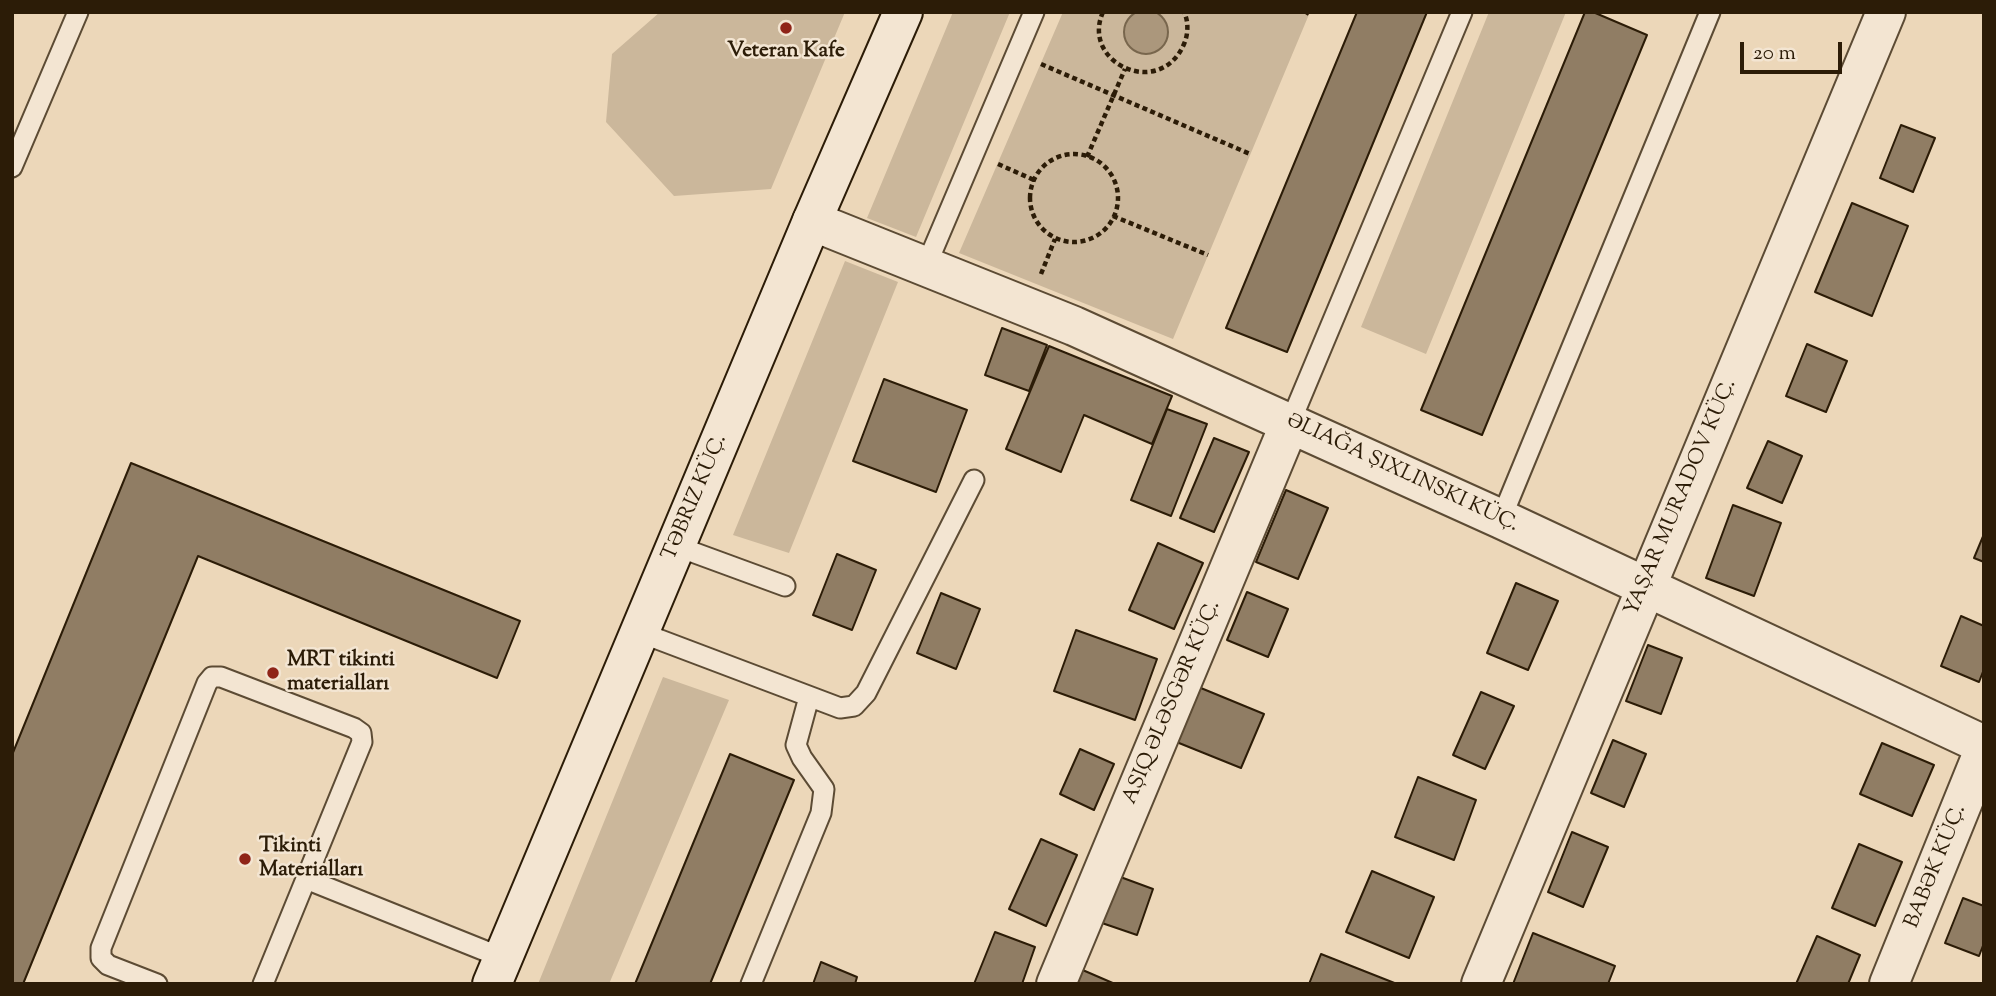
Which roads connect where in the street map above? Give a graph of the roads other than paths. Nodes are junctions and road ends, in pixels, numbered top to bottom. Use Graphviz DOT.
graph roads {
  1 [pos="78,12"];
  2 [pos="903,12"];
  3 [pos="1034,12"];
  4 [pos="1462,12"];
  5 [pos="1710,12"];
  6 [pos="1885,12"];
  7 [pos="12,167"];
  8 [pos="812,221"];
  9 [pos="926,266"];
  10 [pos="1290,423"];
  11 [pos="974,480"];
  12 [pos="1501,519"];
  13 [pos="676,546"];
  14 [pos="785,586"];
  15 [pos="1645,587"];
  16 [pos="639,632"];
  17 [pos="809,696"];
  18 [pos="1984,748"];
  19 [pos="306,879"];
  20 [pos="497,971"];
  21 [pos="157,984"];
  22 [pos="263,984"];
  23 [pos="751,984"];
  24 [pos="1056,984"];
  25 [pos="1481,984"];
  26 [pos="1889,984"];
  1 -- 7 [label="lane"];
  2 -- 8 [label="street, TƏBRIZ KÜÇ."];
  3 -- 9 [label="lane"];
  4 -- 10 [label="lane"];
  5 -- 12 [label="lane"];
  6 -- 15 [label="street, YAŞAR MURADOV KÜÇ."];
  8 -- 9 [label="street"];
  8 -- 13 [label="street, TƏBRIZ KÜÇ."];
  9 -- 10 [label="street"];
  10 -- 12 [label="street"];
  10 -- 24 [label="street"];
  11 -- 17 [label="lane"];
  12 -- 15 [label="street"];
  13 -- 14 [label="lane"];
  13 -- 16 [label="street, TƏBRIZ KÜÇ."];
  15 -- 18 [label="street"];
  15 -- 25 [label="street, YAŞAR MURADOV KÜÇ."];
  16 -- 17 [label="lane"];
  16 -- 20 [label="street, TƏBRIZ KÜÇ."];
  17 -- 23 [label="lane"];
  18 -- 26 [label="street, BABƏK KÜÇ."];
  19 -- 20 [label="lane"];
  19 -- 21 [label="lane"];
  19 -- 22 [label="lane"];
}
